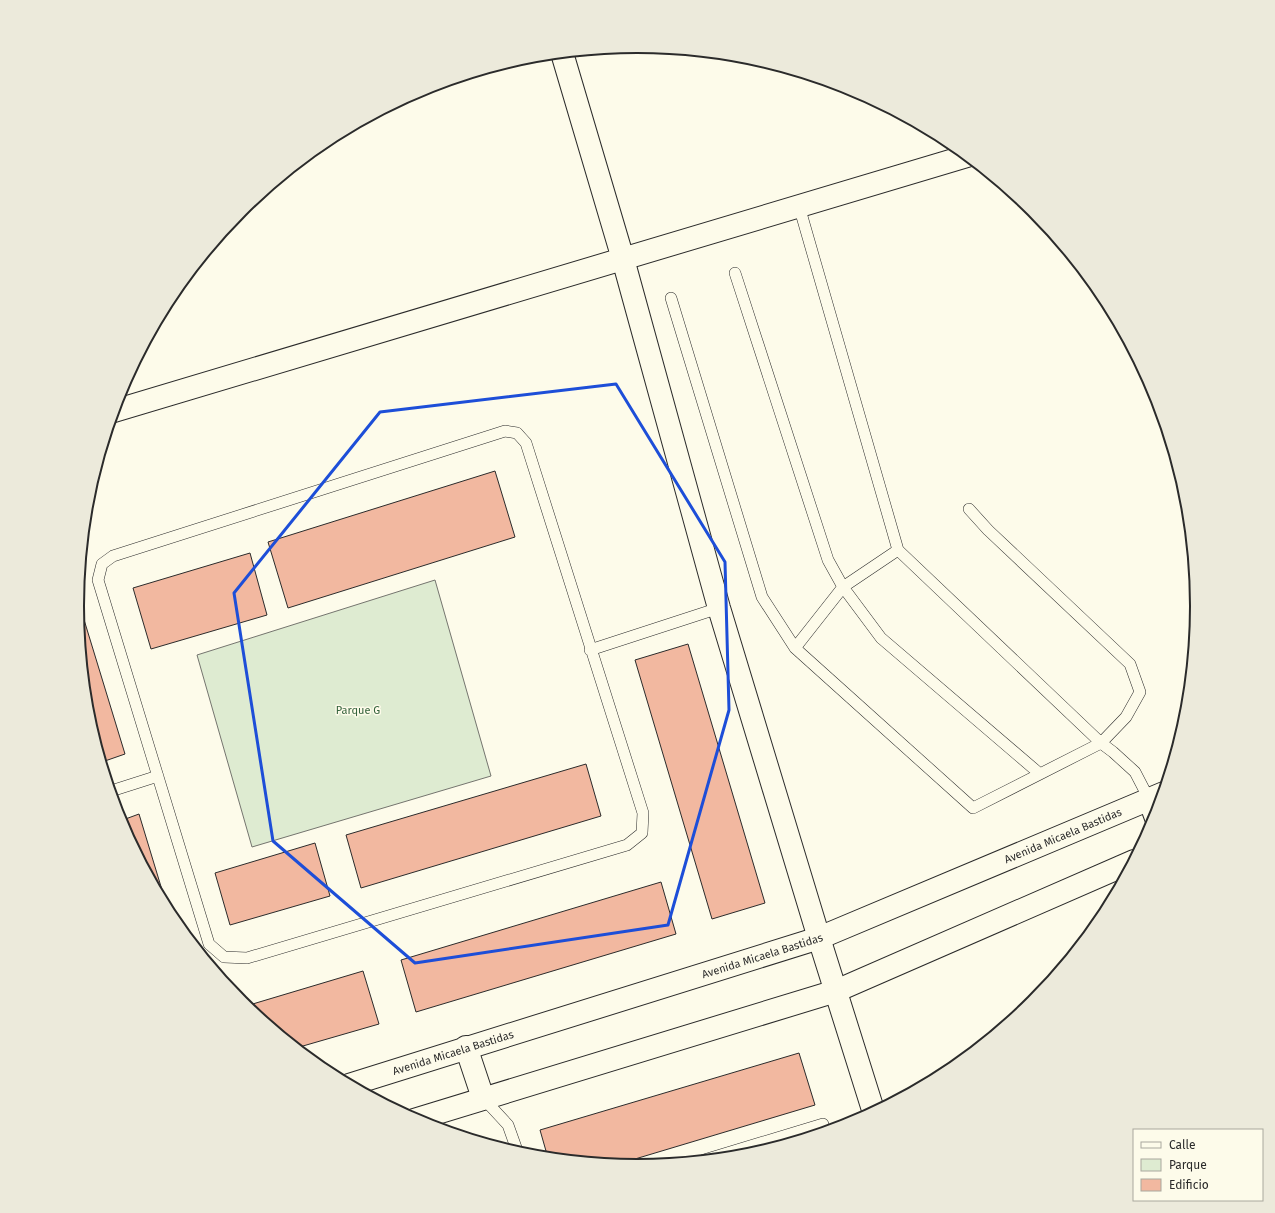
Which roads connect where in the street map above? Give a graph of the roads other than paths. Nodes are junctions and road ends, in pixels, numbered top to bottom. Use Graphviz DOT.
graph roads {
  1 [pos="564,58"];
  2 [pos="961,158"];
  3 [pos="799,206"];
  4 [pos="623,259"];
  5 [pos="735,273"];
  6 [pos="671,298"];
  7 [pos="121,409"];
  8 [pos="969,510"];
  9 [pos="898,550"];
  10 [pos="843,587"];
  11 [pos="719,608"];
  12 [pos="795,648"];
  13 [pos="590,650"];
  14 [pos="1101,743"];
  15 [pos="1040,774"];
  16 [pos="158,776"];
  17 [pos="115,790"];
  18 [pos="1155,802"];
  19 [pos="1154,805"];
  20 [pos="1127,864"];
  21 [pos="819,938"];
  22 [pos="836,991"];
  23 [pos="466,1047"];
  24 [pos="356,1083"];
  25 [pos="483,1098"];
  26 [pos="872,1107"];
  27 [pos="424,1117"];
  28 [pos="824,1124"];
  29 [pos="515,1146"];
  30 [pos="735,1151"];
  1 -- 4 [label="street"];
  2 -- 3 [label="street"];
  3 -- 4 [label="street"];
  3 -- 9 [label="lane"];
  4 -- 7 [label="street"];
  4 -- 11 [label="street"];
  5 -- 10 [label="lane"];
  6 -- 12 [label="lane"];
  8 -- 14 [label="lane"];
  9 -- 10 [label="lane"];
  9 -- 14 [label="lane"];
  10 -- 12 [label="lane"];
  10 -- 15 [label="lane"];
  11 -- 13 [label="lane"];
  11 -- 21 [label="street"];
  12 -- 15 [label="lane"];
  13 -- 16 [label="lane"];
  13 -- 16 [label="lane"];
  14 -- 15 [label="lane"];
  14 -- 18 [label="lane"];
  16 -- 17 [label="lane"];
  19 -- 21 [label="street, Avenida Micaela Bastidas"];
  20 -- 22 [label="street"];
  21 -- 22 [label="street"];
  21 -- 23 [label="street, Avenida Micaela Bastidas"];
  22 -- 25 [label="street"];
  22 -- 26 [label="street"];
  23 -- 24 [label="street, Avenida Micaela Bastidas"];
  23 -- 25 [label="street"];
  25 -- 27 [label="street"];
  25 -- 29 [label="lane"];
  28 -- 30 [label="lane"];
}
